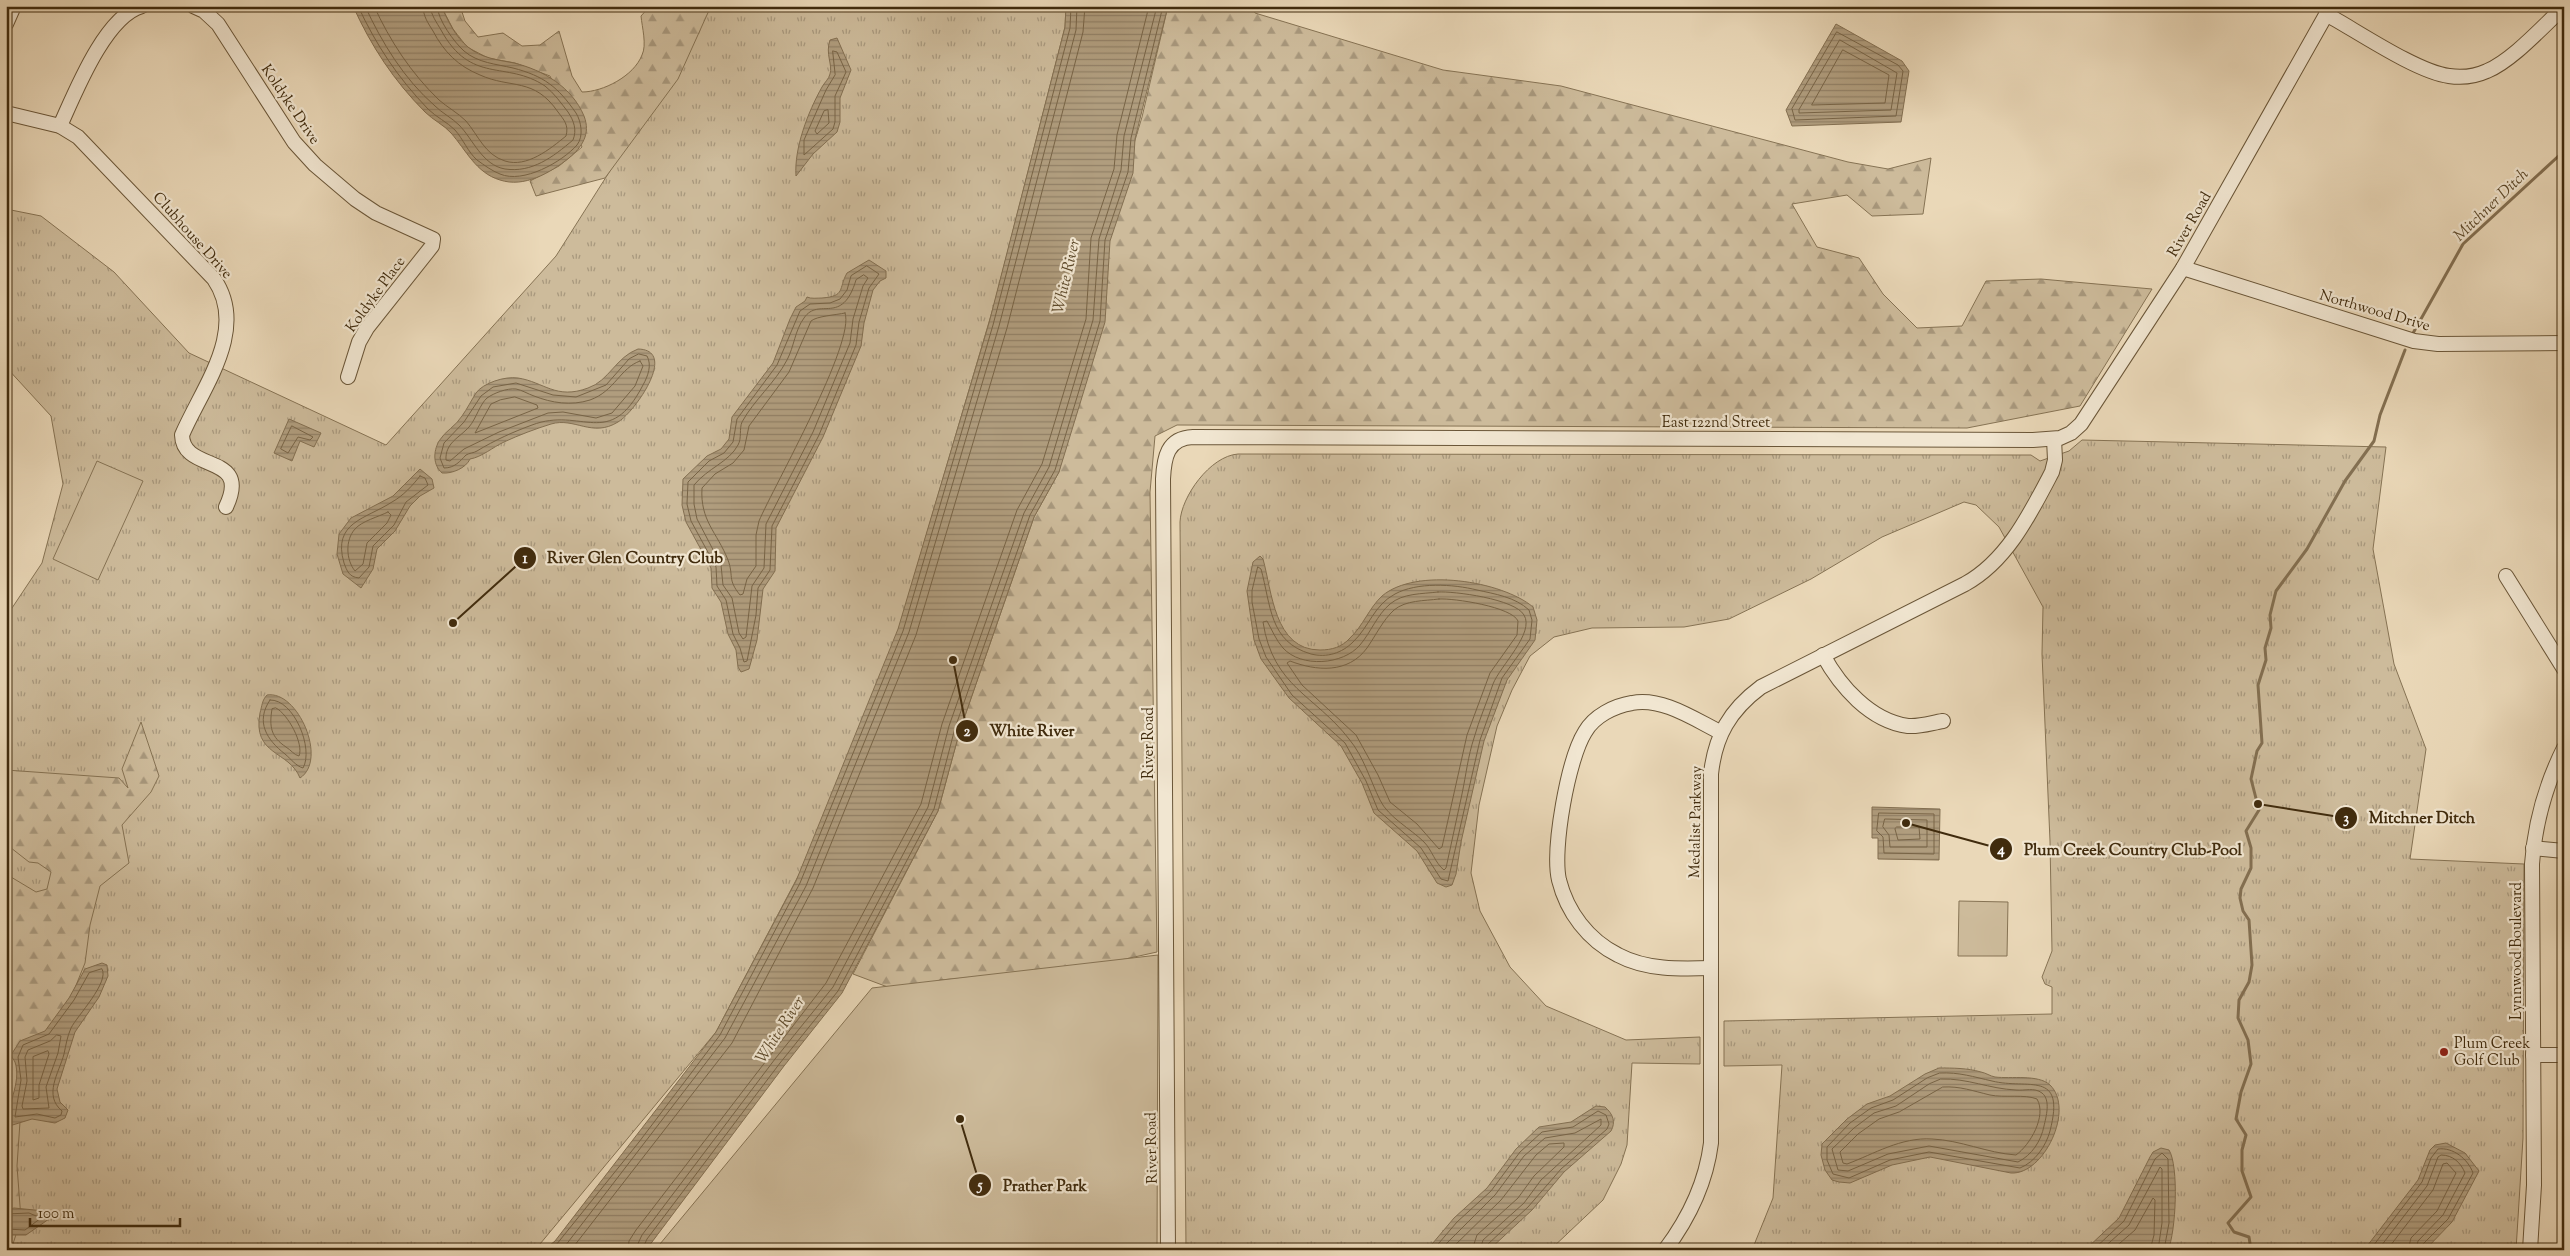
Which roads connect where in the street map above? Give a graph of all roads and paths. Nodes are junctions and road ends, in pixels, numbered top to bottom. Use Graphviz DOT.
graph roads {
  1 [pos="14,6"];
  2 [pos="142,6"];
  3 [pos="193,6"];
  4 [pos="2564,7"];
  5 [pos="2328,10"];
  6 [pos="6,24"];
  7 [pos="6,113"];
  8 [pos="60,126"];
  9 [pos="421,260"];
  10 [pos="2183,268"];
  11 [pos="2564,343"];
  12 [pos="348,377"];
  13 [pos="1377,438"];
  14 [pos="2054,439"];
  15 [pos="226,507"];
  16 [pos="2506,576"];
  17 [pos="1823,655"];
  18 [pos="2564,669"];
  19 [pos="1943,721"];
  20 [pos="1720,732"];
  21 [pos="2564,748"];
  22 [pos="2534,848"];
  23 [pos="2564,851"];
  24 [pos="1711,968"];
  25 [pos="2533,1055"];
  26 [pos="2564,1055"];
  27 [pos="1168,1250"];
  28 [pos="1665,1250"];
  29 [pos="2530,1250"];
  1 -- 6 [label="street"];
  2 -- 8 [label="street"];
  3 -- 9 [label="street, Koldyke Drive"];
  4 -- 5 [label="street"];
  5 -- 10 [label="street, River Road"];
  7 -- 8 [label="street, Clubhouse Drive"];
  8 -- 15 [label="street, Clubhouse Drive"];
  9 -- 12 [label="street, Koldyke Place"];
  10 -- 11 [label="street, Northwood Drive"];
  10 -- 14 [label="street, River Road"];
  13 -- 14 [label="street, East 122nd Street"];
  13 -- 27 [label="street, River Road"];
  14 -- 17 [label="street, Medalist Parkway"];
  16 -- 18 [label="street"];
  17 -- 19 [label="street"];
  17 -- 20 [label="street, Medalist Parkway"];
  20 -- 24 [label="street, Medalist Parkway"];
  20 -- 24 [label="street"];
  21 -- 22 [label="street, Lynnwood Boulevard"];
  22 -- 23 [label="street"];
  22 -- 25 [label="street, Lynnwood Boulevard"];
  24 -- 28 [label="street, Medalist Parkway"];
  25 -- 26 [label="street"];
  25 -- 29 [label="street, Lynnwood Boulevard"];
}
